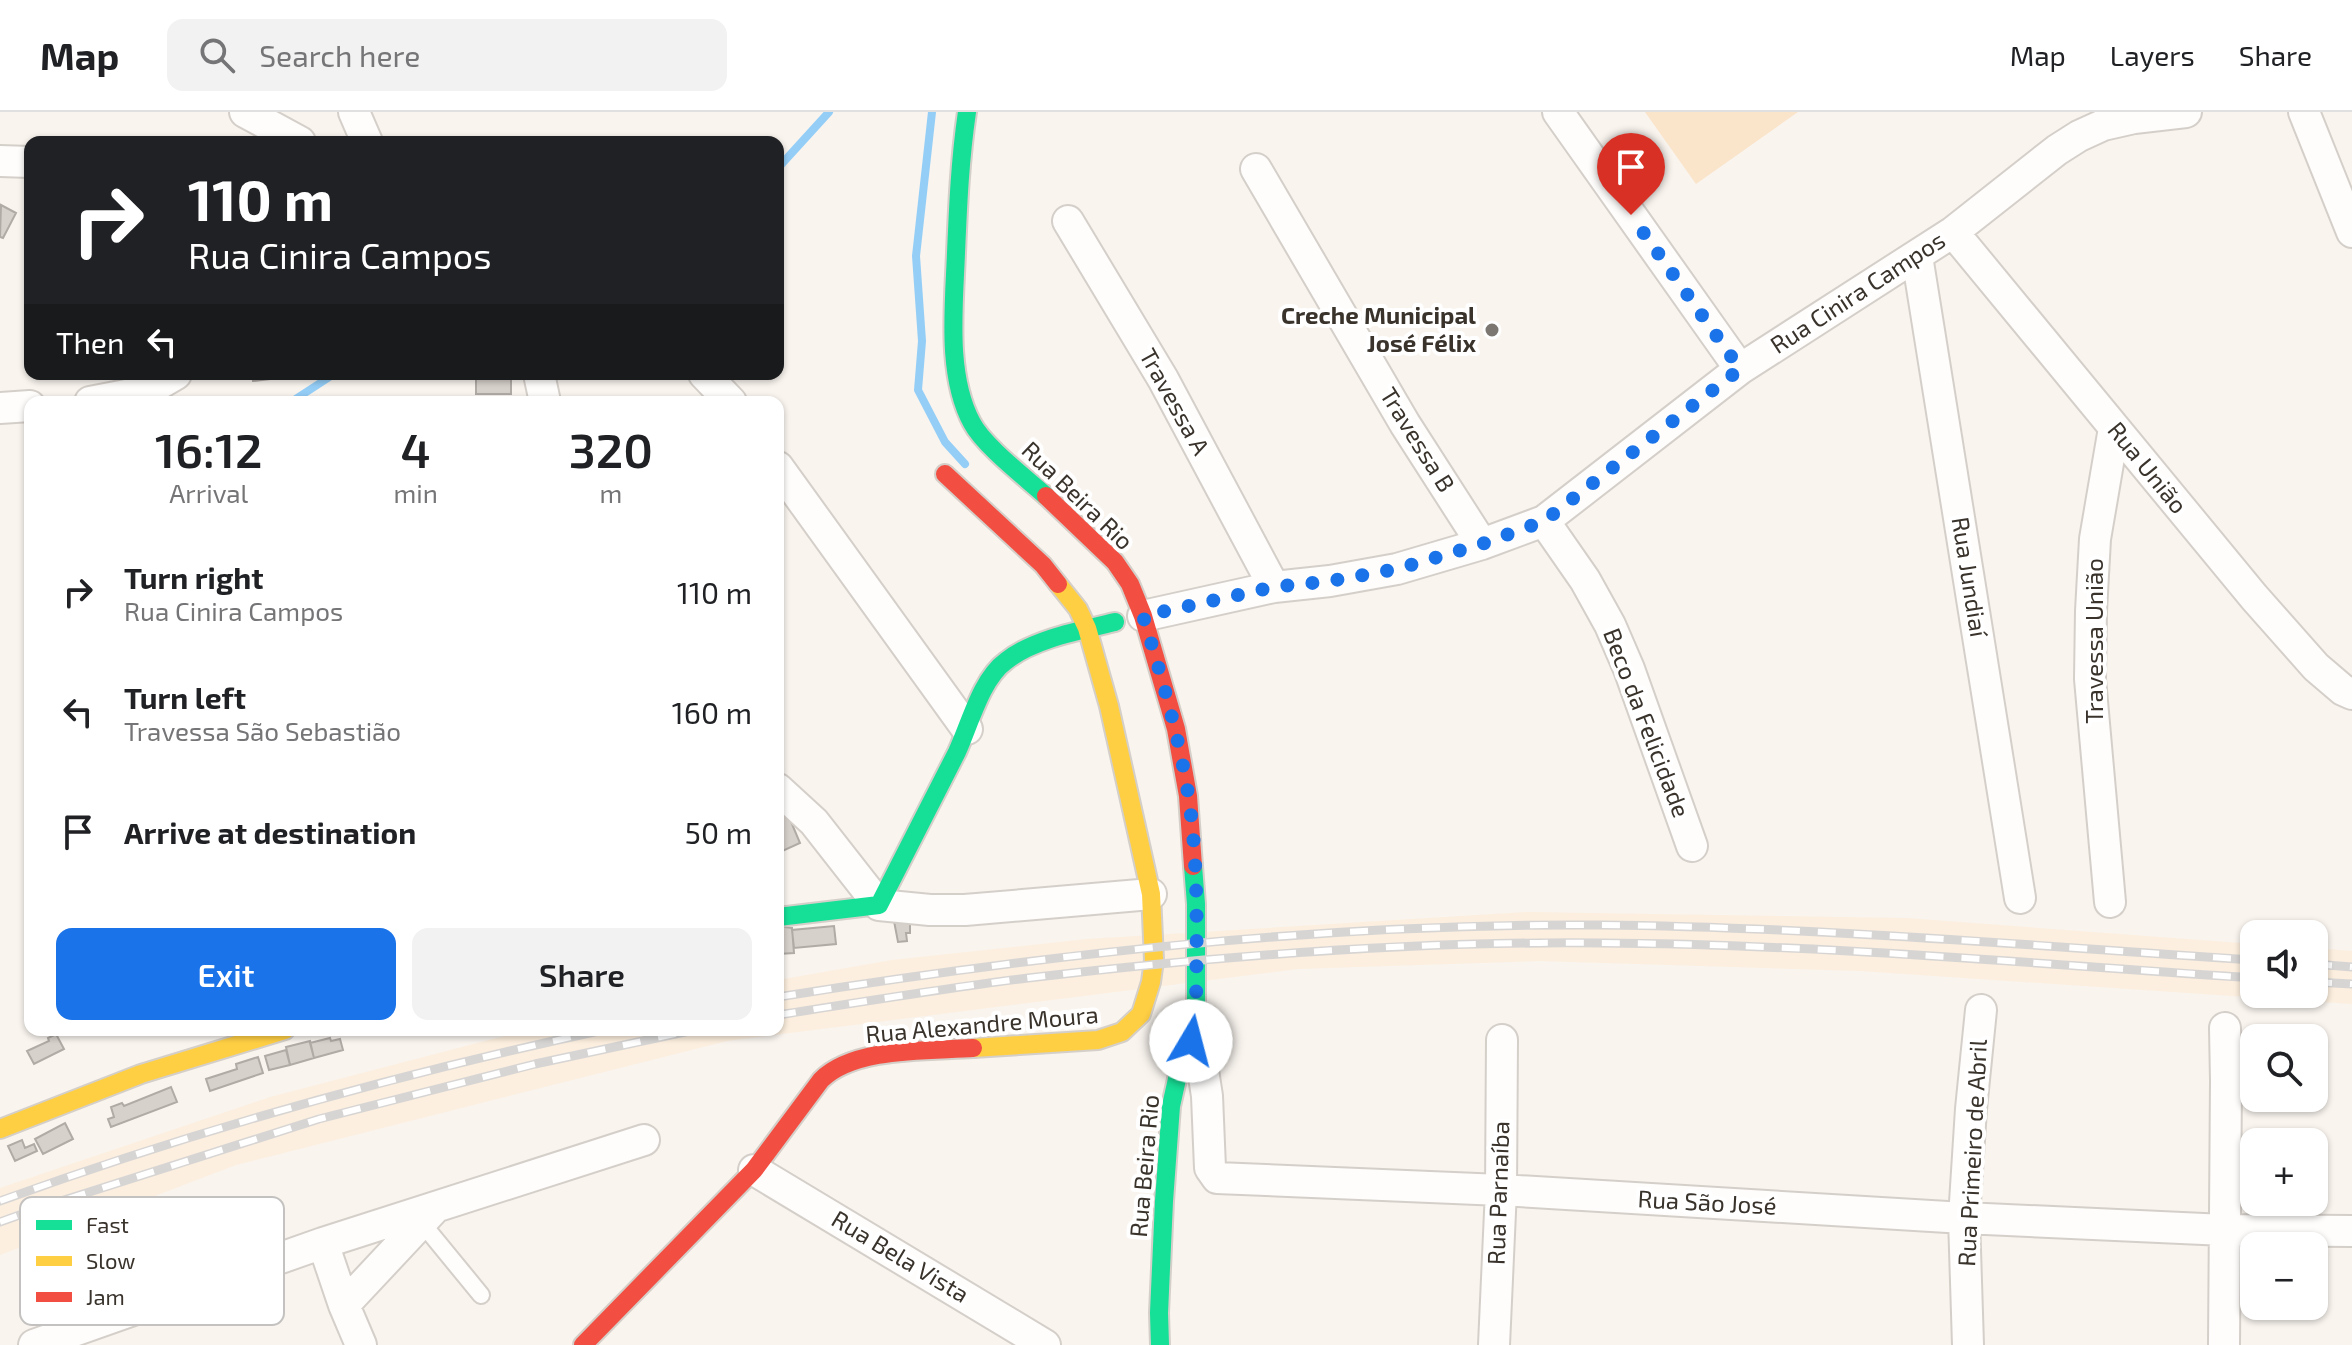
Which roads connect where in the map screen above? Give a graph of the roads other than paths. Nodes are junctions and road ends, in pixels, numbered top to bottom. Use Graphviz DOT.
graph roads {
  1 [pos="245,112"];
  2 [pos="354,112"];
  3 [pos="967,112"];
  4 [pos="1558,112"];
  5 [pos="2186,112"];
  6 [pos="2304,112"];
  7 [pos="289,136"];
  8 [pos="364,136"];
  9 [pos="0,161"];
  10 [pos="24,162"];
  11 [pos="1256,169"];
  12 [pos="1068,221"];
  13 [pos="1953,232"];
  14 [pos="2352,232"];
  15 [pos="1917,256"];
  16 [pos="1740,369"];
  17 [pos="166,380"];
  18 [pos="710,380"];
  19 [pos="121,396"];
  20 [pos="725,396"];
  21 [pos="24,406"];
  22 [pos="0,408"];
  23 [pos="2114,428"];
  24 [pos="945,474"];
  25 [pos="784,475"];
  26 [pos="1544,521"];
  27 [pos="1482,544"];
  28 [pos="1274,587"];
  29 [pos="1137,617"];
  30 [pos="1091,627"];
  31 [pos="2352,694"];
  32 [pos="967,729"];
  33 [pos="784,794"];
  34 [pos="1692,846"];
  35 [pos="1151,894"];
  36 [pos="2020,898"];
  37 [pos="2110,902"];
  38 [pos="879,905"];
  39 [pos="784,916"];
  40 [pos="1981,1010"];
  41 [pos="1196,1026"];
  42 [pos="2225,1028"];
  43 [pos="262,1036"];
  44 [pos="1502,1040"];
  45 [pos="0,1129"];
  46 [pos="644,1140"];
  47 [pos="754,1170"];
  48 [pos="1501,1190"];
  49 [pos="429,1216"];
  50 [pos="1964,1218"];
  51 [pos="2225,1230"];
  52 [pos="2352,1231"];
  53 [pos="323,1243"];
  54 [pos="284,1257"];
  55 [pos="481,1295"];
  56 [pos="344,1305"];
  57 [pos="91,1325"];
  58 [pos="34,1345"];
  59 [pos="361,1345"];
  60 [pos="583,1345"];
  61 [pos="1045,1345"];
  62 [pos="1160,1345"];
  63 [pos="1494,1345"];
  64 [pos="1968,1345"];
  65 [pos="2224,1345"];
  1 -- 7 [label="street"];
  2 -- 8 [label="street"];
  3 -- 29 [label="street, Rua Beira Rio"];
  4 -- 16 [label="street"];
  5 -- 13 [label="street, Rua Cinira Campos"];
  6 -- 14 [label="street"];
  9 -- 10 [label="street"];
  11 -- 27 [label="street, Travessa B"];
  12 -- 28 [label="street, Travessa A"];
  13 -- 15 [label="street, Rua Cinira Campos"];
  13 -- 23 [label="street, Rua União"];
  15 -- 16 [label="street, Rua Cinira Campos"];
  15 -- 36 [label="street, Rua Jundiaí"];
  16 -- 26 [label="street, Rua Cinira Campos"];
  17 -- 19 [label="street"];
  18 -- 20 [label="street"];
  21 -- 22 [label="street"];
  23 -- 31 [label="street, Rua União"];
  23 -- 37 [label="street, Travessa União"];
  24 -- 30 [label="street, Rua Alexandre Moura"];
  25 -- 32 [label="street"];
  26 -- 27 [label="street, Rua Cinira Campos"];
  26 -- 34 [label="street, Beco da Felicidade"];
  27 -- 28 [label="street, Rua Cinira Campos"];
  28 -- 29 [label="street, Rua Cinira Campos"];
  29 -- 30 [label="street"];
  29 -- 41 [label="street, Rua Beira Rio"];
  30 -- 32 [label="street"];
  30 -- 35 [label="street, Rua Alexandre Moura"];
  32 -- 38 [label="street"];
  33 -- 38 [label="street"];
  35 -- 38 [label="street"];
  35 -- 47 [label="street, Rua Alexandre Moura"];
  38 -- 39 [label="street"];
  40 -- 50 [label="street, Rua Primeiro de Abril"];
  41 -- 48 [label="street, Rua São José"];
  41 -- 62 [label="street, Rua Beira Rio"];
  42 -- 51 [label="street"];
  43 -- 45 [label="street"];
  44 -- 48 [label="street, Rua Parnaíba"];
  46 -- 49 [label="street"];
  47 -- 60 [label="street, Rua Alexandre Moura"];
  47 -- 61 [label="street, Rua Bela Vista"];
  48 -- 50 [label="street, Rua São José"];
  48 -- 63 [label="street, Rua Parnaíba"];
  49 -- 53 [label="street"];
  49 -- 55 [label="lane"];
  49 -- 56 [label="street"];
  50 -- 51 [label="street, Rua São José"];
  50 -- 64 [label="street, Rua Primeiro de Abril"];
  51 -- 52 [label="street, Rua São José"];
  51 -- 65 [label="street"];
  53 -- 54 [label="street"];
  53 -- 56 [label="street"];
  56 -- 59 [label="street"];
  57 -- 58 [label="street"];
}
